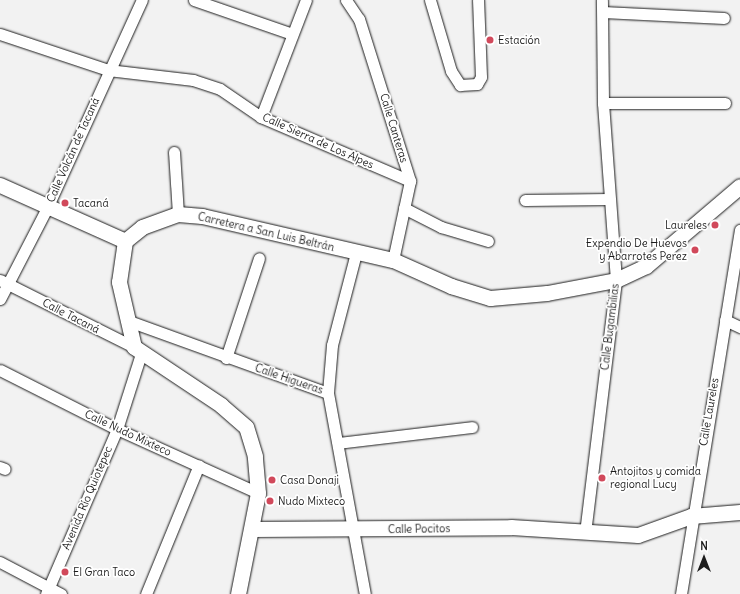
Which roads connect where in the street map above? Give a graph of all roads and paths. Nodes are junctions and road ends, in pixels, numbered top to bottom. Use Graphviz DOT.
graph roads {
  1 [pos="142,0"];
  2 [pos="194,0"];
  3 [pos="306,0"];
  4 [pos="346,0"];
  5 [pos="430,0"];
  6 [pos="478,0"];
  7 [pos="602,0"];
  8 [pos="603,12"];
  9 [pos="724,18"];
  10 [pos="0,34"];
  11 [pos="292,34"];
  12 [pos="108,70"];
  13 [pos="603,103"];
  14 [pos="725,103"];
  15 [pos="261,117"];
  16 [pos="174,152"];
  17 [pos="410,181"];
  18 [pos="0,185"];
  19 [pos="740,186"];
  20 [pos="608,199"];
  21 [pos="525,200"];
  22 [pos="48,208"];
  23 [pos="404,208"];
  24 [pos="178,214"];
  25 [pos="740,230"];
  26 [pos="125,241"];
  27 [pos="488,241"];
  28 [pos="356,253"];
  29 [pos="258,258"];
  30 [pos="393,260"];
  31 [pos="616,280"];
  32 [pos="4,282"];
  33 [pos="0,299"];
  34 [pos="126,320"];
  35 [pos="725,320"];
  36 [pos="740,327"];
  37 [pos="138,351"];
  38 [pos="226,358"];
  39 [pos="0,370"];
  40 [pos="328,393"];
  41 [pos="472,427"];
  42 [pos="117,429"];
  43 [pos="338,443"];
  44 [pos="199,465"];
  45 [pos="258,493"];
  46 [pos="740,512"];
  47 [pos="691,516"];
  48 [pos="252,529"];
  49 [pos="355,529"];
  50 [pos="585,533"];
  51 [pos="0,562"];
  52 [pos="47,590"];
  53 [pos="61,594"];
  54 [pos="146,594"];
  55 [pos="238,594"];
  56 [pos="365,594"];
  57 [pos="681,594"];
  1 -- 12 [label="street, Calle Volcán de Tacaná"];
  2 -- 11 [label="street"];
  3 -- 11 [label="street"];
  4 -- 17 [label="street, Calle Canteras"];
  5 -- 6 [label="street"];
  7 -- 8 [label="street, Calle Bugambilias"];
  8 -- 9 [label="street"];
  8 -- 13 [label="street, Calle Bugambilias"];
  10 -- 12 [label="street, Calle Sierra de Los Alpes"];
  11 -- 15 [label="street"];
  12 -- 15 [label="street, Calle Sierra de Los Alpes"];
  12 -- 22 [label="street, Calle Volcán de Tacaná"];
  13 -- 14 [label="street"];
  13 -- 20 [label="street, Calle Bugambilias"];
  15 -- 17 [label="street, Calle Sierra de Los Alpes"];
  16 -- 24 [label="street"];
  17 -- 23 [label="street"];
  18 -- 22 [label="street"];
  19 -- 31 [label="street, Carretera a San Luis Beltrán"];
  20 -- 21 [label="street"];
  20 -- 31 [label="street, Calle Bugambilias"];
  22 -- 26 [label="street"];
  22 -- 32 [label="street, Calle Volcán de Tacaná"];
  23 -- 27 [label="street"];
  23 -- 30 [label="street"];
  24 -- 26 [label="street, Carretera a San Luis Beltrán"];
  24 -- 28 [label="street, Carretera a San Luis Beltrán"];
  25 -- 35 [label="street, Calle Laureles"];
  26 -- 34 [label="street"];
  28 -- 30 [label="street, Carretera a San Luis Beltrán"];
  28 -- 40 [label="street"];
  29 -- 38 [label="street"];
  30 -- 31 [label="street, Carretera a San Luis Beltrán"];
  31 -- 50 [label="street, Calle Bugambilias"];
  32 -- 33 [label="street, Calle Volcán de Tacaná"];
  32 -- 37 [label="street, Calle Tacaná"];
  34 -- 37 [label="street"];
  34 -- 38 [label="street, Calle Higueras"];
  35 -- 36 [label="street"];
  35 -- 47 [label="street, Calle Laureles"];
  37 -- 42 [label="street, Avenida Río Quiotepec"];
  37 -- 45 [label="street"];
  38 -- 40 [label="street, Calle Higueras"];
  39 -- 42 [label="street, Calle Nudo Mixteco"];
  40 -- 43 [label="street, Calle Higueras"];
  41 -- 43 [label="street"];
  42 -- 44 [label="street, Calle Nudo Mixteco"];
  42 -- 52 [label="street, Avenida Río Quiotepec"];
  43 -- 49 [label="street, Calle Higueras"];
  44 -- 45 [label="street, Calle Nudo Mixteco"];
  44 -- 54 [label="street"];
  45 -- 48 [label="street"];
  46 -- 47 [label="street, Calle Pocitos"];
  47 -- 50 [label="street, Calle Pocitos"];
  47 -- 57 [label="street, Calle Laureles"];
  48 -- 49 [label="street, Calle Pocitos"];
  48 -- 55 [label="street"];
  49 -- 50 [label="street, Calle Pocitos"];
  49 -- 56 [label="street, Calle Higueras"];
  51 -- 52 [label="street"];
  52 -- 53 [label="street"];
}
